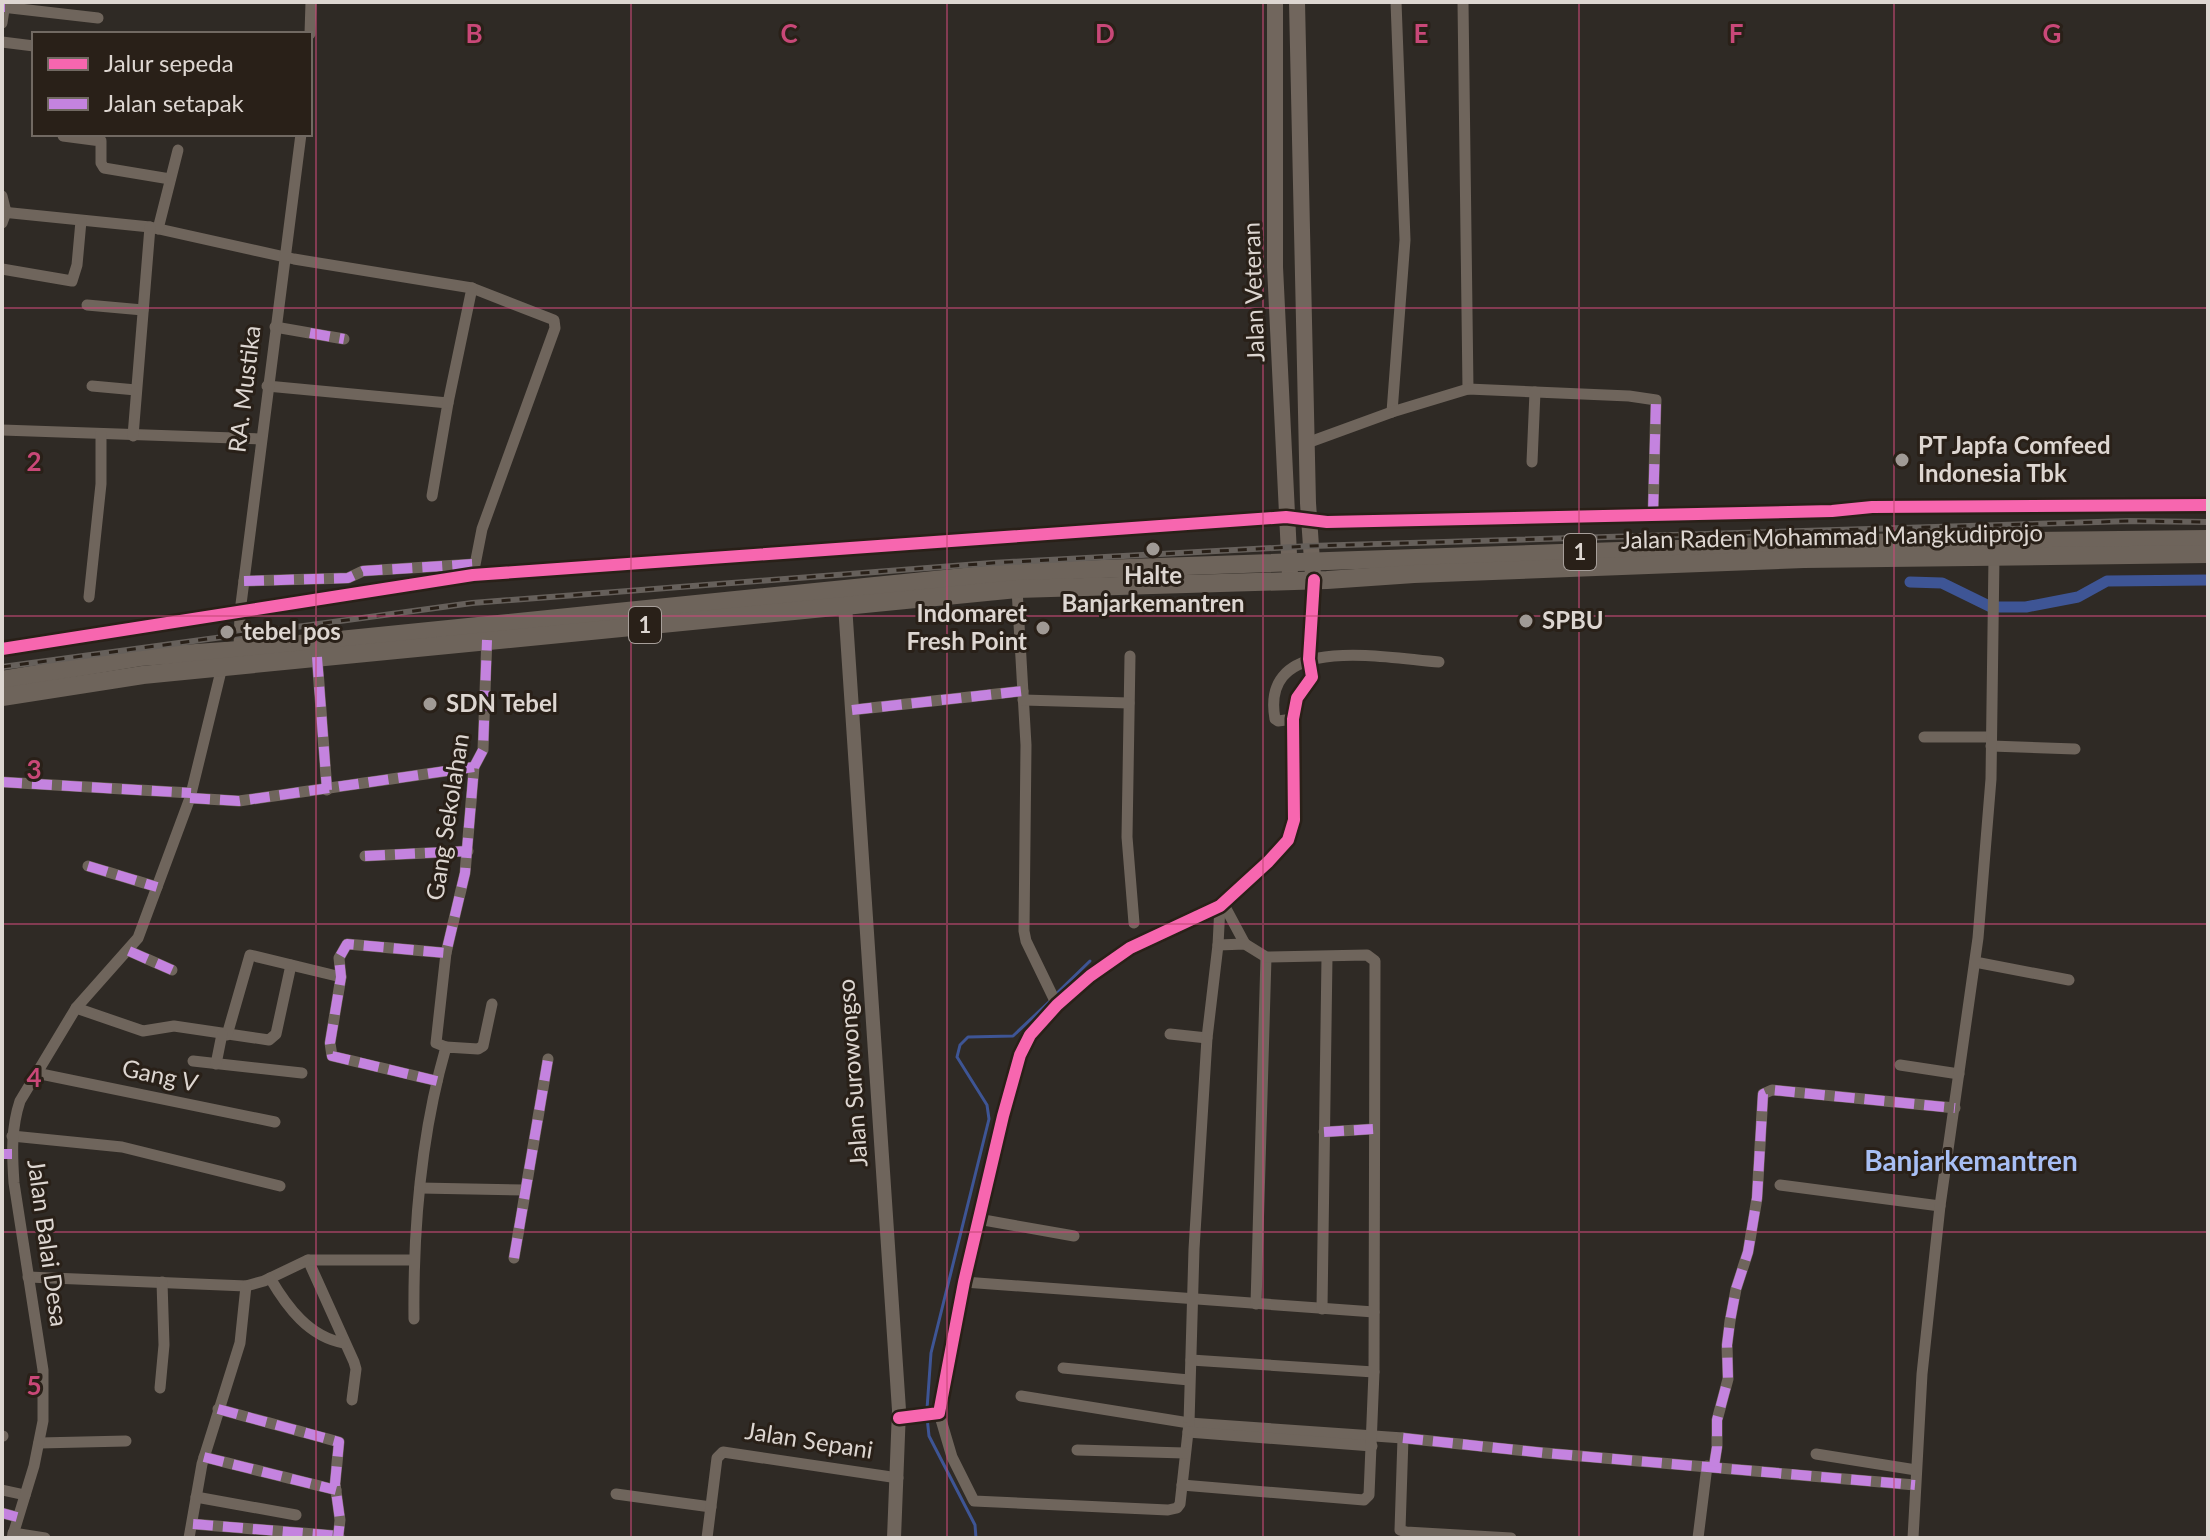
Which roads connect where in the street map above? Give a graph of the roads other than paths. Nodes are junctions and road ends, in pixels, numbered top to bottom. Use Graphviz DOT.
graph roads {
  1 [pos="311,2"];
  2 [pos="1275,2"];
  3 [pos="1297,2"];
  4 [pos="1396,2"];
  5 [pos="1463,2"];
  6 [pos="4,5"];
  7 [pos="98,18"];
  8 [pos="2,23"];
  9 [pos="310,32"];
  10 [pos="2,42"];
  11 [pos="32,46"];
  12 [pos="63,136"];
  13 [pos="301,136"];
  14 [pos="178,150"];
  15 [pos="170,179"];
  16 [pos="2,196"];
  17 [pos="3,216"];
  18 [pos="81,221"];
  19 [pos="154,228"];
  20 [pos="287,257"];
  21 [pos="1275,267"];
  22 [pos="1305,268"];
  23 [pos="2,269"];
  24 [pos="472,288"];
  25 [pos="87,305"];
  26 [pos="143,310"];
  27 [pos="275,327"];
  28 [pos="344,339"];
  29 [pos="92,386"];
  30 [pos="267,386"];
  31 [pos="1468,389"];
  32 [pos="136,390"];
  33 [pos="1535,392"];
  34 [pos="448,403"];
  35 [pos="1392,412"];
  36 [pos="2,430"];
  37 [pos="101,434"];
  38 [pos="133,436"];
  39 [pos="261,439"];
  40 [pos="1307,443"];
  41 [pos="1532,462"];
  42 [pos="432,496"];
  43 [pos="2208,505"];
  44 [pos="1653,514"];
  45 [pos="1286,517"];
  46 [pos="1309,518"];
  47 [pos="2208,539"];
  48 [pos="2208,554"];
  49 [pos="1994,556"];
  50 [pos="474,570"];
  51 [pos="1313,571"];
  52 [pos="1289,572"];
  53 [pos="244,581"];
  54 [pos="1017,589"];
  55 [pos="89,597"];
  56 [pos="845,605"];
  57 [pos="240,612"];
  58 [pos="487,631"];
  59 [pos="2,649"];
  60 [pos="239,650"];
  61 [pos="1130,656"];
  62 [pos="317,657"];
  63 [pos="1439,662"];
  64 [pos="1306,663"];
  65 [pos="222,667"];
  66 [pos="2,680"];
  67 [pos="1023,696"];
  68 [pos="2,697"];
  69 [pos="1129,703"];
  70 [pos="852,710"];
  71 [pos="1287,720"];
  72 [pos="1924,737"];
  73 [pos="1991,742"];
  74 [pos="2075,749"];
  75 [pos="474,767"];
  76 [pos="2,782"];
  77 [pos="327,790"];
  78 [pos="190,795"];
  79 [pos="468,851"];
  80 [pos="365,856"];
  81 [pos="88,866"];
  82 [pos="157,887"];
  83 [pos="1222,904"];
  84 [pos="1134,923"];
  85 [pos="1245,944"];
  86 [pos="1218,945"];
  87 [pos="129,951"];
  88 [pos="446,953"];
  89 [pos="1266,957"];
  90 [pos="1327,957"];
  91 [pos="1975,962"];
  92 [pos="291,965"];
  93 [pos="172,970"];
  94 [pos="341,977"];
  95 [pos="2069,980"];
  96 [pos="1055,1000"];
  97 [pos="492,1004"];
  98 [pos="76,1008"];
  99 [pos="224,1034"];
  100 [pos="1170,1034"];
  101 [pos="1207,1038"];
  102 [pos="446,1047"];
  103 [pos="548,1059"];
  104 [pos="193,1061"];
  105 [pos="216,1064"];
  106 [pos="1900,1065"];
  107 [pos="36,1073"];
  108 [pos="302,1073"];
  109 [pos="1959,1074"];
  110 [pos="437,1081"];
  111 [pos="1955,1108"];
  112 [pos="275,1122"];
  113 [pos="1373,1129"];
  114 [pos="1324,1132"];
  115 [pos="12,1136"];
  116 [pos="7,1154"];
  117 [pos="1780,1185"];
  118 [pos="280,1186"];
  119 [pos="420,1188"];
  120 [pos="525,1190"];
  121 [pos="1940,1206"];
  122 [pos="978,1219"];
  123 [pos="1074,1236"];
  124 [pos="514,1258"];
  125 [pos="308,1260"];
  126 [pos="414,1260"];
  127 [pos="28,1277"];
  128 [pos="270,1278"];
  129 [pos="162,1282"];
  130 [pos="964,1282"];
  131 [pos="246,1286"];
  132 [pos="1192,1299"];
  133 [pos="1256,1304"];
  134 [pos="1322,1309"];
  135 [pos="1374,1312"];
  136 [pos="414,1319"];
  137 [pos="344,1343"];
  138 [pos="1191,1360"];
  139 [pos="1063,1368"];
  140 [pos="1374,1372"];
  141 [pos="1189,1380"];
  142 [pos="160,1388"];
  143 [pos="1021,1396"];
  144 [pos="352,1400"];
  145 [pos="218,1409"];
  146 [pos="930,1414"];
  147 [pos="899,1418"];
  148 [pos="1188,1427"];
  149 [pos="1403,1438"];
  150 [pos="1372,1440"];
  151 [pos="126,1441"];
  152 [pos="39,1443"];
  153 [pos="1077,1450"];
  154 [pos="1185,1453"];
  155 [pos="1816,1454"];
  156 [pos="204,1457"];
  157 [pos="1710,1466"];
  158 [pos="1916,1470"];
  159 [pos="898,1478"];
  160 [pos="1182,1485"];
  161 [pos="1915,1485"];
  162 [pos="2,1490"];
  163 [pos="336,1490"];
  164 [pos="616,1494"];
  165 [pos="25,1495"];
  166 [pos="196,1497"];
  167 [pos="711,1507"];
  168 [pos="2,1513"];
  169 [pos="296,1515"];
  170 [pos="17,1517"];
  171 [pos="193,1524"];
  172 [pos="12,1536"];
  173 [pos="339,1537"];
  174 [pos="45,1538"];
  175 [pos="189,1538"];
  176 [pos="707,1538"];
  177 [pos="894,1538"];
  178 [pos="1511,1538"];
  179 [pos="1698,1538"];
  180 [pos="1913,1538"];
  1 -- 9 [label="street"];
  2 -- 21 [label="main road, Jalan Veteran"];
  3 -- 22 [label="main road, Jalan Veteran"];
  4 -- 35 [label="street"];
  5 -- 31 [label="street"];
  6 -- 7 [label="street"];
  6 -- 8 [label="street"];
  10 -- 11 [label="street"];
  12 -- 15 [label="street"];
  13 -- 20 [label="street, RA. Mustika"];
  14 -- 15 [label="street"];
  15 -- 19 [label="street"];
  16 -- 17 [label="street"];
  17 -- 18 [label="street"];
  18 -- 19 [label="street"];
  18 -- 23 [label="street"];
  19 -- 20 [label="street"];
  19 -- 26 [label="street"];
  20 -- 24 [label="street"];
  20 -- 27 [label="street, RA. Mustika"];
  21 -- 22 [label="main road"];
  21 -- 45 [label="main road, Jalan Veteran"];
  22 -- 40 [label="main road, Jalan Veteran"];
  24 -- 34 [label="street"];
  24 -- 50 [label="street"];
  25 -- 26 [label="street"];
  26 -- 32 [label="street"];
  27 -- 28 [label="street"];
  27 -- 30 [label="street, RA. Mustika"];
  29 -- 32 [label="street"];
  30 -- 34 [label="street"];
  30 -- 39 [label="street, RA. Mustika"];
  31 -- 33 [label="street"];
  31 -- 35 [label="street"];
  32 -- 38 [label="street"];
  33 -- 41 [label="street"];
  33 -- 44 [label="street"];
  34 -- 42 [label="street"];
  35 -- 40 [label="street"];
  36 -- 37 [label="street"];
  37 -- 38 [label="street"];
  37 -- 55 [label="street"];
  38 -- 39 [label="street"];
  39 -- 53 [label="street, RA. Mustika"];
  40 -- 46 [label="main road, Jalan Veteran"];
  43 -- 44 [label="street"];
  44 -- 46 [label="street"];
  45 -- 46 [label="street"];
  45 -- 50 [label="street"];
  45 -- 52 [label="main road, Jalan Veteran"];
  46 -- 51 [label="main road, Jalan Veteran"];
  47 -- 51 [label="highway, Jalan Raden Mohammad Mangkudiprojo / 1"];
  48 -- 49 [label="highway, Jalan Raden Mohammad Mangkudiprojo / 1"];
  49 -- 51 [label="highway, Jalan Raden Mohammad Mangkudiprojo / 1"];
  49 -- 73 [label="street"];
  50 -- 53 [label="street"];
  50 -- 57 [label="street"];
  51 -- 52 [label="highway, 1"];
  51 -- 64 [label="street"];
  52 -- 54 [label="highway, 1"];
  52 -- 58 [label="highway, 1"];
  53 -- 57 [label="street, RA. Mustika"];
  54 -- 56 [label="highway, 1"];
  54 -- 67 [label="street"];
  56 -- 58 [label="highway, 1"];
  56 -- 70 [label="street, Jalan Surowongso"];
  57 -- 59 [label="street"];
  57 -- 60 [label="street, RA. Mustika"];
  58 -- 60 [label="highway, 1"];
  58 -- 62 [label="highway, 1"];
  58 -- 75 [label="street, Gang Sekolahan"];
  60 -- 66 [label="highway, 1"];
  61 -- 69 [label="street"];
  62 -- 65 [label="highway, 1"];
  62 -- 77 [label="street"];
  63 -- 64 [label="street"];
  64 -- 71 [label="street"];
  64 -- 71 [label="street"];
  65 -- 68 [label="highway, 1"];
  65 -- 78 [label="street, Jalan Balai Desa"];
  67 -- 69 [label="street"];
  67 -- 70 [label="street"];
  67 -- 96 [label="street"];
  69 -- 84 [label="street"];
  70 -- 147 [label="street, Jalan Surowongso"];
  71 -- 83 [label="street"];
  72 -- 73 [label="street"];
  73 -- 74 [label="street"];
  73 -- 91 [label="street"];
  75 -- 77 [label="street"];
  75 -- 79 [label="street, Gang Sekolahan"];
  76 -- 78 [label="street"];
  77 -- 78 [label="street"];
  78 -- 82 [label="street, Jalan Balai Desa"];
  79 -- 80 [label="street"];
  79 -- 88 [label="street, Gang Sekolahan"];
  81 -- 82 [label="street"];
  82 -- 87 [label="street, Jalan Balai Desa"];
  83 -- 85 [label="street"];
  83 -- 86 [label="street"];
  83 -- 96 [label="street"];
  85 -- 86 [label="street"];
  85 -- 89 [label="street"];
  86 -- 101 [label="street"];
  87 -- 93 [label="street"];
  87 -- 98 [label="street, Jalan Balai Desa"];
  88 -- 94 [label="street"];
  88 -- 102 [label="street, Gang Sekolahan"];
  89 -- 90 [label="street"];
  89 -- 133 [label="street"];
  90 -- 113 [label="street"];
  90 -- 114 [label="street"];
  91 -- 95 [label="street"];
  91 -- 109 [label="street"];
  92 -- 94 [label="street"];
  92 -- 99 [label="street"];
  92 -- 99 [label="street"];
  94 -- 110 [label="street"];
  96 -- 122 [label="street"];
  97 -- 102 [label="street"];
  98 -- 99 [label="street"];
  98 -- 107 [label="street, Jalan Balai Desa"];
  99 -- 105 [label="street"];
  100 -- 101 [label="street"];
  101 -- 132 [label="street"];
  102 -- 110 [label="street"];
  103 -- 120 [label="street"];
  104 -- 105 [label="street"];
  105 -- 108 [label="street"];
  106 -- 109 [label="street"];
  107 -- 112 [label="street, Gang V"];
  107 -- 115 [label="street, Jalan Balai Desa"];
  109 -- 111 [label="street"];
  110 -- 119 [label="street"];
  111 -- 121 [label="street"];
  111 -- 157 [label="street"];
  113 -- 114 [label="street"];
  113 -- 135 [label="street"];
  114 -- 134 [label="street"];
  115 -- 116 [label="street, Jalan Balai Desa"];
  115 -- 118 [label="street"];
  116 -- 127 [label="street, Jalan Balai Desa"];
  117 -- 121 [label="street"];
  119 -- 120 [label="street"];
  119 -- 126 [label="street"];
  120 -- 124 [label="street"];
  121 -- 158 [label="street"];
  122 -- 123 [label="street"];
  122 -- 130 [label="street"];
  125 -- 126 [label="street"];
  125 -- 128 [label="street"];
  125 -- 137 [label="street"];
  126 -- 136 [label="street"];
  127 -- 129 [label="street"];
  127 -- 152 [label="street, Jalan Balai Desa"];
  128 -- 131 [label="street"];
  128 -- 137 [label="street"];
  129 -- 131 [label="street"];
  129 -- 142 [label="street"];
  130 -- 132 [label="street"];
  130 -- 146 [label="street"];
  131 -- 145 [label="street"];
  132 -- 133 [label="street"];
  132 -- 138 [label="street"];
  133 -- 134 [label="street"];
  134 -- 135 [label="street"];
  135 -- 140 [label="street"];
  137 -- 144 [label="street"];
  138 -- 140 [label="street"];
  138 -- 141 [label="street"];
  139 -- 141 [label="street"];
  140 -- 150 [label="street"];
  141 -- 148 [label="street"];
  143 -- 148 [label="street"];
  145 -- 156 [label="street"];
  145 -- 163 [label="street"];
  146 -- 147 [label="street"];
  146 -- 160 [label="street"];
  147 -- 159 [label="street, Jalan Surowongso"];
  148 -- 150 [label="street"];
  148 -- 154 [label="street"];
  149 -- 150 [label="street"];
  149 -- 157 [label="street"];
  149 -- 178 [label="street"];
  150 -- 160 [label="street"];
  151 -- 152 [label="street"];
  152 -- 165 [label="street, Jalan Balai Desa"];
  153 -- 154 [label="street"];
  154 -- 160 [label="street"];
  155 -- 158 [label="street"];
  156 -- 163 [label="street"];
  156 -- 166 [label="street"];
  157 -- 161 [label="street"];
  157 -- 179 [label="street"];
  158 -- 161 [label="street"];
  159 -- 167 [label="street, Jalan Sepani"];
  159 -- 177 [label="street, Jalan Surowongso"];
  161 -- 180 [label="street"];
  162 -- 165 [label="street"];
  163 -- 173 [label="street"];
  164 -- 167 [label="street"];
  165 -- 170 [label="street, Jalan Balai Desa"];
  166 -- 169 [label="street"];
  166 -- 171 [label="street"];
  167 -- 176 [label="street"];
  168 -- 170 [label="street"];
  170 -- 172 [label="street, Jalan Balai Desa"];
  171 -- 173 [label="street"];
  171 -- 175 [label="street"];
  172 -- 174 [label="street"];
}
